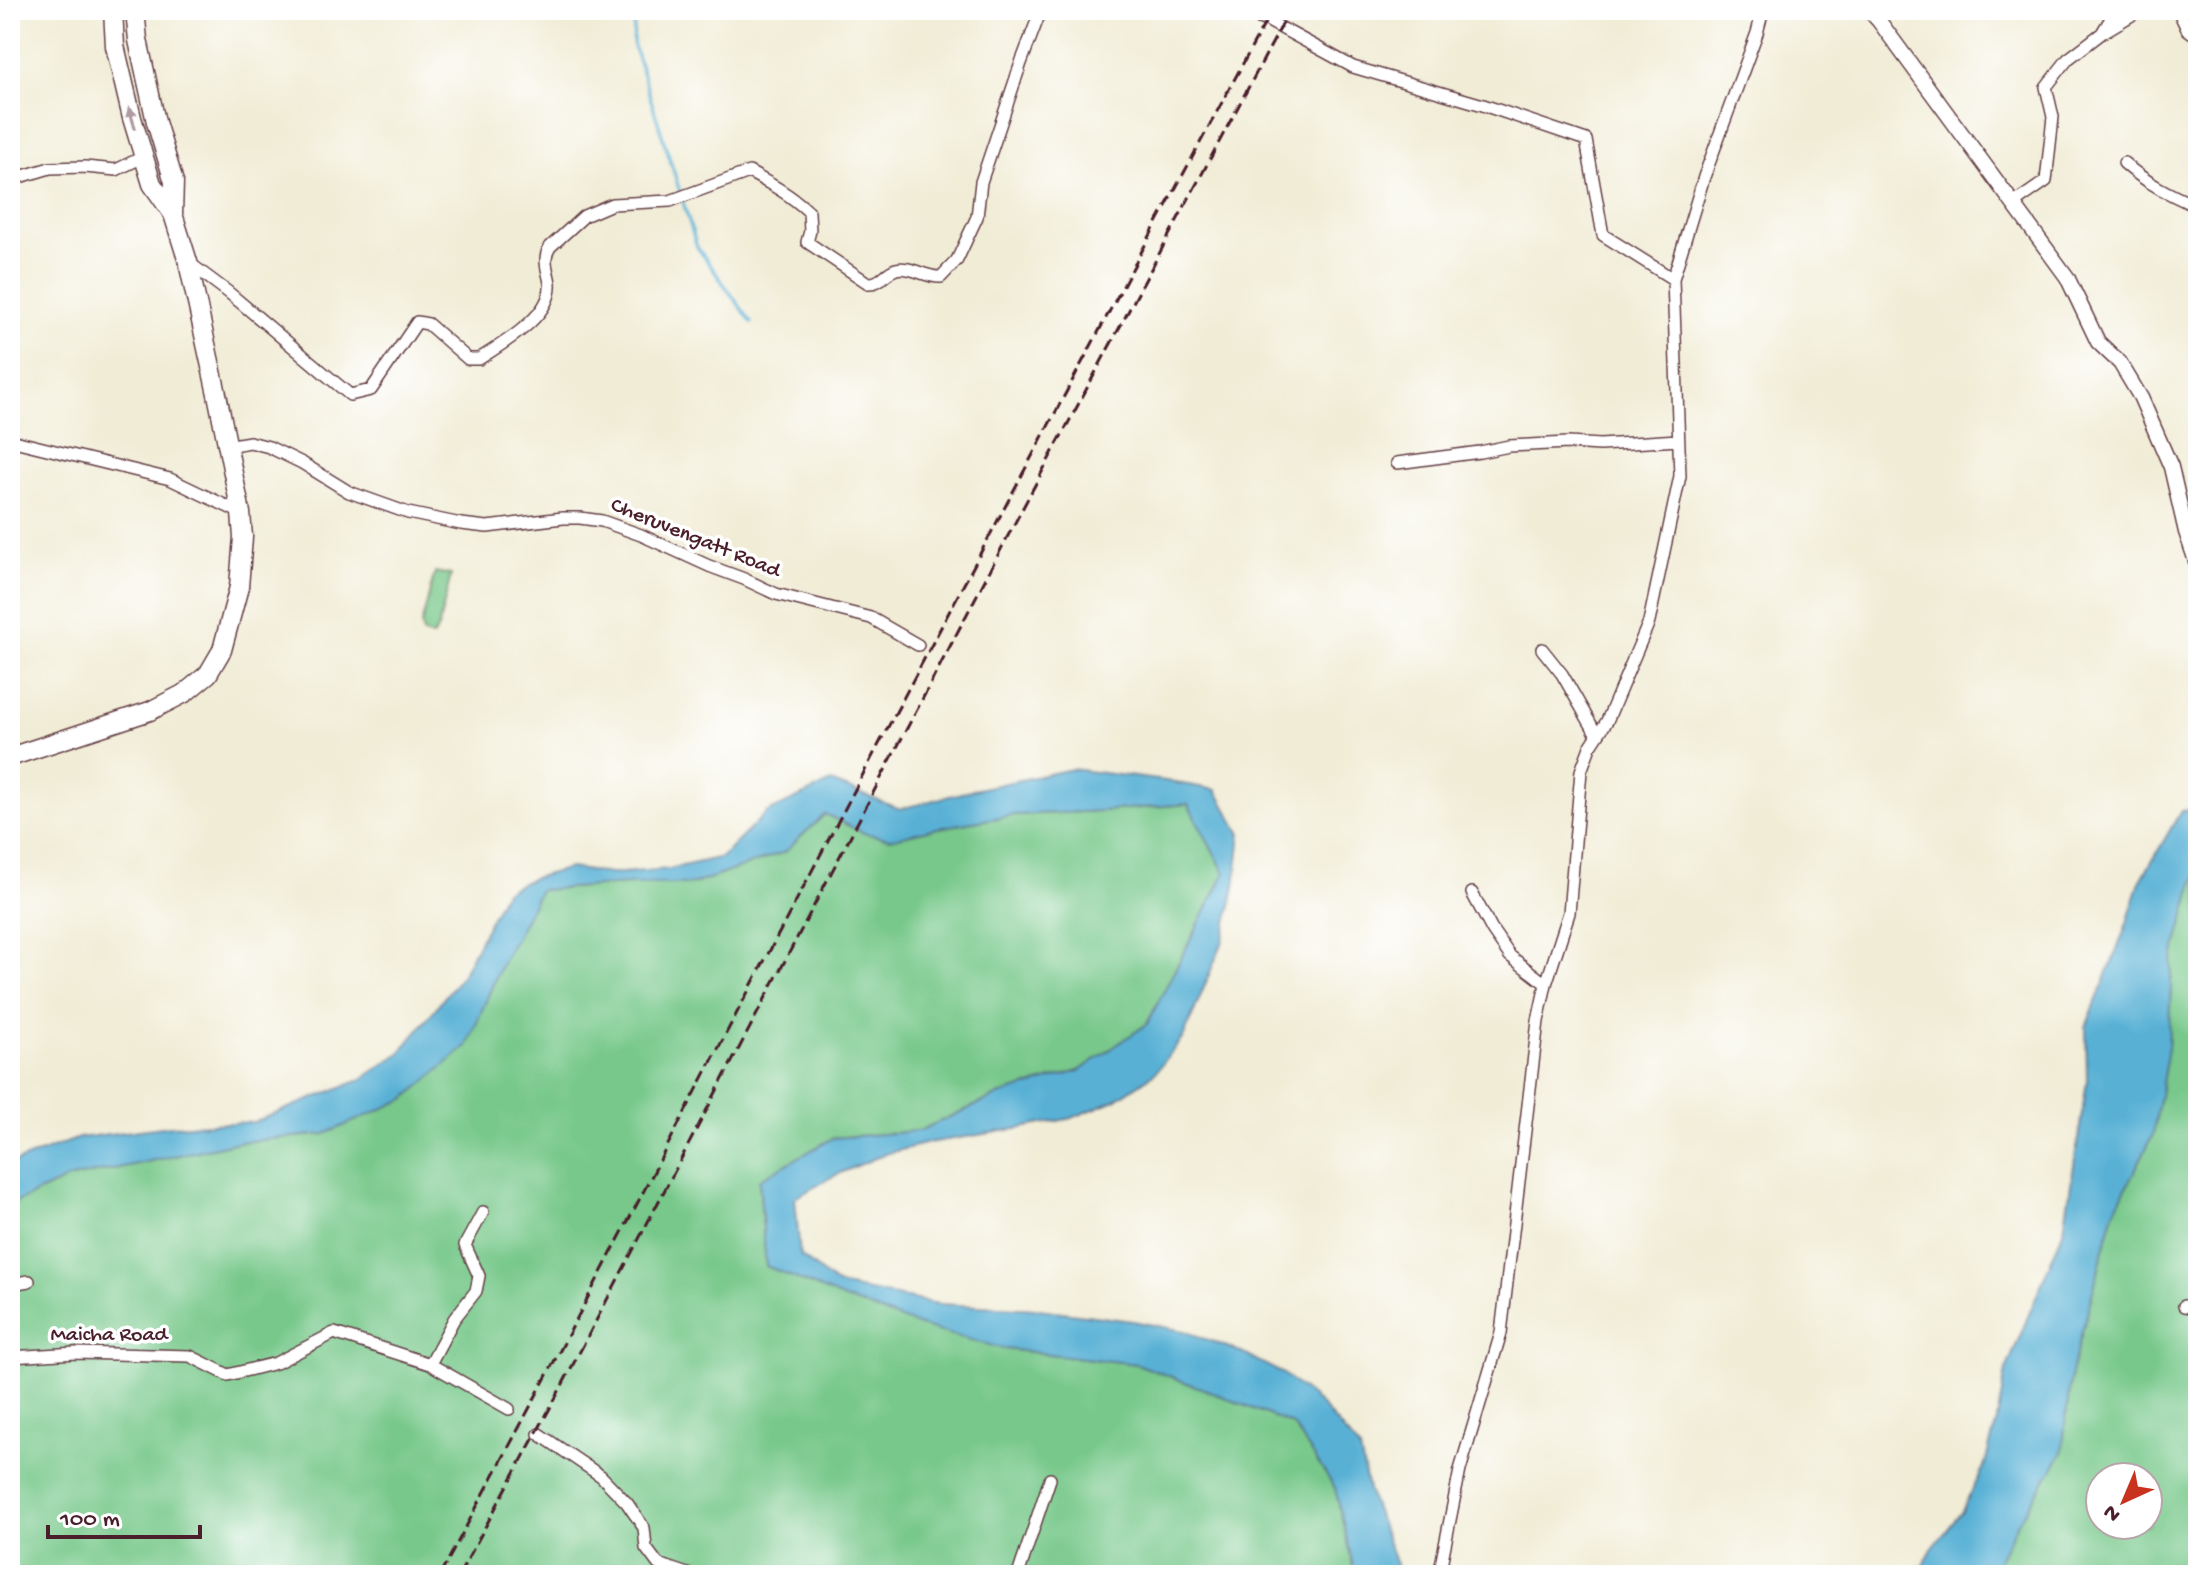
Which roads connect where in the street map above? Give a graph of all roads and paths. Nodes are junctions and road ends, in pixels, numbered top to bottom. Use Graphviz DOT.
graph roads {
  1 [pos="113,10"];
  2 [pos="135,10"];
  3 [pos="1041,10"];
  4 [pos="1241,10"];
  5 [pos="1763,10"];
  6 [pos="1869,10"];
  7 [pos="2116,10"];
  8 [pos="2140,10"];
  9 [pos="2178,10"];
  10 [pos="1263,18"];
  11 [pos="2102,33"];
  12 [pos="2198,37"];
  13 [pos="145,156"];
  14 [pos="2124,163"];
  15 [pos="10,180"];
  16 [pos="2013,204"];
  17 [pos="2198,207"];
  18 [pos="173,214"];
  19 [pos="188,262"];
  20 [pos="1673,279"];
  21 [pos="10,440"];
  22 [pos="1678,440"];
  23 [pos="226,446"];
  24 [pos="1397,463"];
  25 [pos="241,513"];
  26 [pos="2198,567"];
  27 [pos="918,645"];
  28 [pos="1542,649"];
  29 [pos="1597,735"];
  30 [pos="10,757"];
  31 [pos="1472,893"];
  32 [pos="1546,984"];
  33 [pos="483,1212"];
  34 [pos="29,1281"];
  35 [pos="10,1284"];
  36 [pos="2184,1306"];
  37 [pos="2198,1308"];
  38 [pos="10,1357"];
  39 [pos="430,1364"];
  40 [pos="509,1409"];
  41 [pos="539,1434"];
  42 [pos="1050,1479"];
  43 [pos="690,1575"];
  44 [pos="1018,1575"];
  45 [pos="1439,1575"];
  13 -- 1 [label="highway, one-way"];
  2 -- 18 [label="highway"];
  3 -- 19 [label="street"];
  4 -- 10 [label="street"];
  5 -- 20 [label="street"];
  6 -- 16 [label="street"];
  7 -- 11 [label="street"];
  8 -- 11 [label="street"];
  9 -- 12 [label="street"];
  10 -- 20 [label="street"];
  11 -- 16 [label="street"];
  13 -- 15 [label="street"];
  13 -- 18 [label="highway"];
  14 -- 17 [label="street"];
  16 -- 26 [label="street"];
  18 -- 19 [label="highway"];
  19 -- 23 [label="highway"];
  20 -- 22 [label="street"];
  21 -- 25 [label="street"];
  22 -- 24 [label="street"];
  22 -- 29 [label="street"];
  23 -- 25 [label="highway"];
  23 -- 27 [label="street, Cheruvengatt Road"];
  25 -- 30 [label="highway"];
  28 -- 29 [label="street"];
  29 -- 32 [label="street"];
  31 -- 32 [label="street"];
  32 -- 45 [label="street"];
  33 -- 39 [label="street"];
  34 -- 35 [label="street"];
  36 -- 37 [label="street"];
  38 -- 39 [label="street, Maicha Road"];
  39 -- 40 [label="street, Maicha Road"];
  41 -- 43 [label="street"];
  42 -- 44 [label="street"];
}
